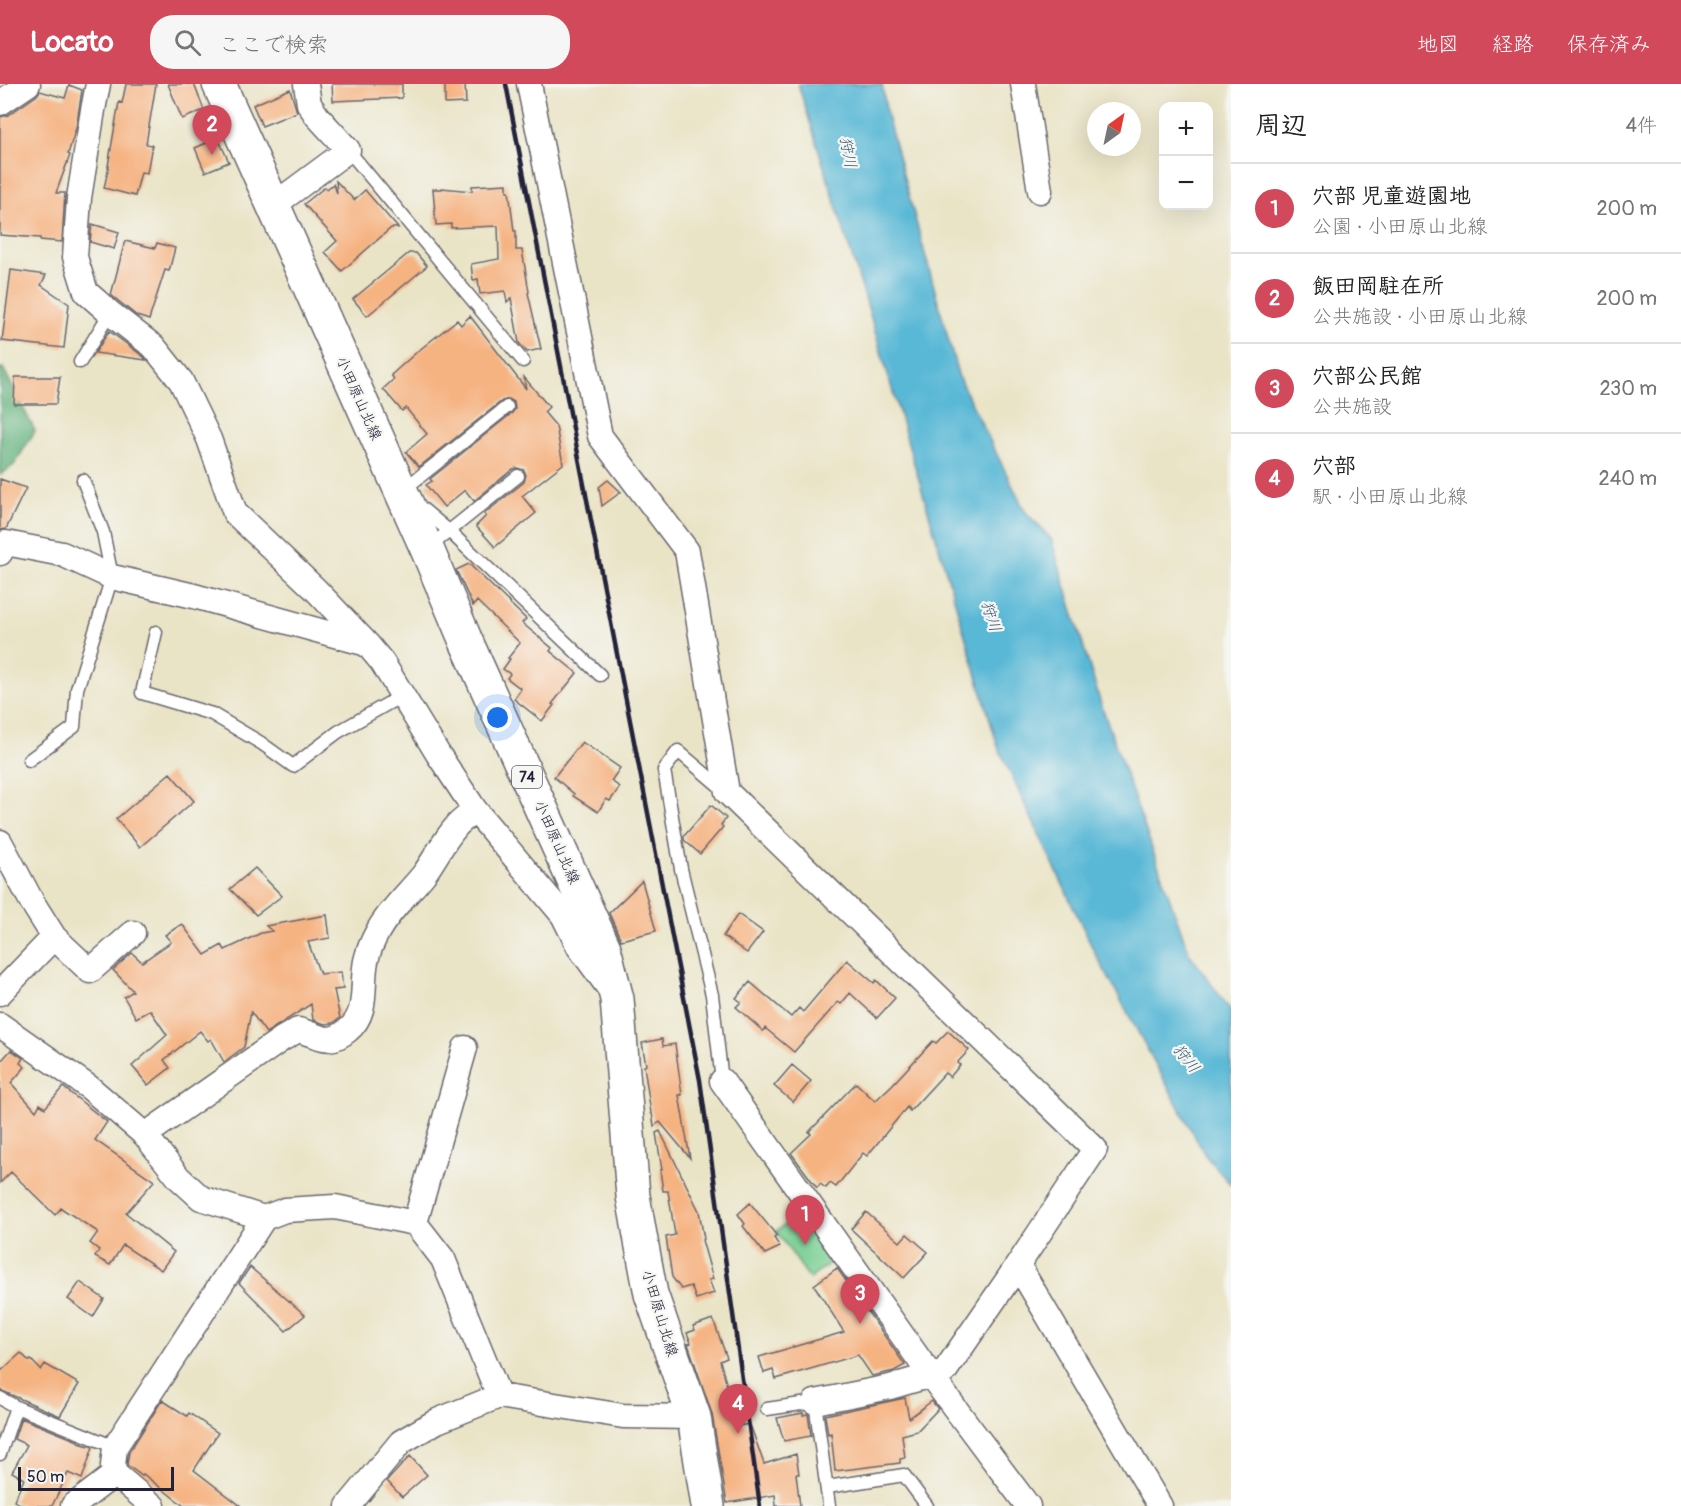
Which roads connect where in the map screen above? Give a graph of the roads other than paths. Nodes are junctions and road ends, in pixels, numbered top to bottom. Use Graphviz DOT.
graph roads {
  1 [pos="28,84"];
  2 [pos="98,84"];
  3 [pos="219,84"];
  4 [pos="306,84"];
  5 [pos="529,84"];
  6 [pos="1023,84"];
  7 [pos="0,103"];
  8 [pos="348,150"];
  9 [pos="1041,191"];
  10 [pos="274,206"];
  11 [pos="110,313"];
  12 [pos="523,361"];
  13 [pos="80,362"];
  14 [pos="507,407"];
  15 [pos="518,476"];
  16 [pos="83,480"];
  17 [pos="401,491"];
  18 [pos="438,540"];
  19 [pos="0,553"];
  20 [pos="112,577"];
  21 [pos="156,633"];
  22 [pos="366,644"];
  23 [pos="600,675"];
  24 [pos="403,695"];
  25 [pos="29,760"];
  26 [pos="727,792"];
  27 [pos="475,810"];
  28 [pos="0,842"];
  29 [pos="134,933"];
  30 [pos="54,936"];
  31 [pos="0,993"];
  32 [pos="617,999"];
  33 [pos="0,1025"];
  34 [pos="465,1048"];
  35 [pos="722,1081"];
  36 [pos="145,1135"];
  37 [pos="264,1218"];
  38 [pos="414,1223"];
  39 [pos="1018,1265"];
  40 [pos="931,1376"];
  41 [pos="499,1396"];
  42 [pos="0,1398"];
  43 [pos="815,1402"];
  44 [pos="16,1407"];
  45 [pos="767,1408"];
  46 [pos="694,1418"];
  47 [pos="115,1447"];
  48 [pos="0,1454"];
  49 [pos="115,1474"];
  50 [pos="827,1486"];
  51 [pos="73,1506"];
  52 [pos="153,1506"];
  53 [pos="348,1506"];
  54 [pos="708,1506"];
  55 [pos="829,1506"];
  56 [pos="927,1506"];
  57 [pos="1028,1506"];
  58 [pos="1160,1506"];
  1 -- 7 [label="street"];
  2 -- 11 [label="street"];
  3 -- 10 [label="main road, 小田原山北線 / 74"];
  4 -- 8 [label="street"];
  5 -- 26 [label="street"];
  6 -- 9 [label="street"];
  8 -- 10 [label="street"];
  8 -- 12 [label="lane"];
  10 -- 17 [label="main road, 小田原山北線 / 74"];
  11 -- 13 [label="lane"];
  11 -- 22 [label="street"];
  14 -- 17 [label="lane"];
  15 -- 18 [label="lane"];
  16 -- 20 [label="lane"];
  17 -- 18 [label="main road, 小田原山北線 / 74"];
  18 -- 23 [label="lane"];
  18 -- 32 [label="main road, 小田原山北線 / 74"];
  19 -- 20 [label="street"];
  20 -- 22 [label="street"];
  20 -- 25 [label="lane"];
  21 -- 24 [label="lane"];
  22 -- 24 [label="street"];
  24 -- 27 [label="street"];
  26 -- 35 [label="lane"];
  26 -- 39 [label="street"];
  27 -- 32 [label="street"];
  27 -- 36 [label="street"];
  28 -- 30 [label="street"];
  29 -- 30 [label="street"];
  30 -- 31 [label="street"];
  32 -- 46 [label="main road, 小田原山北線 / 74"];
  33 -- 36 [label="street"];
  34 -- 38 [label="street"];
  35 -- 40 [label="street"];
  36 -- 37 [label="street"];
  37 -- 38 [label="street"];
  37 -- 47 [label="street"];
  38 -- 41 [label="street"];
  39 -- 40 [label="street"];
  39 -- 58 [label="street"];
  40 -- 43 [label="street"];
  40 -- 57 [label="street"];
  41 -- 46 [label="street"];
  41 -- 53 [label="street"];
  42 -- 44 [label="lane"];
  43 -- 45 [label="lane"];
  43 -- 50 [label="lane"];
  44 -- 47 [label="lane"];
  44 -- 48 [label="lane"];
  46 -- 54 [label="main road, 小田原山北線 / 74"];
  47 -- 49 [label="street"];
  49 -- 51 [label="street"];
  49 -- 52 [label="street"];
  50 -- 55 [label="lane"];
  50 -- 56 [label="lane"];
}
